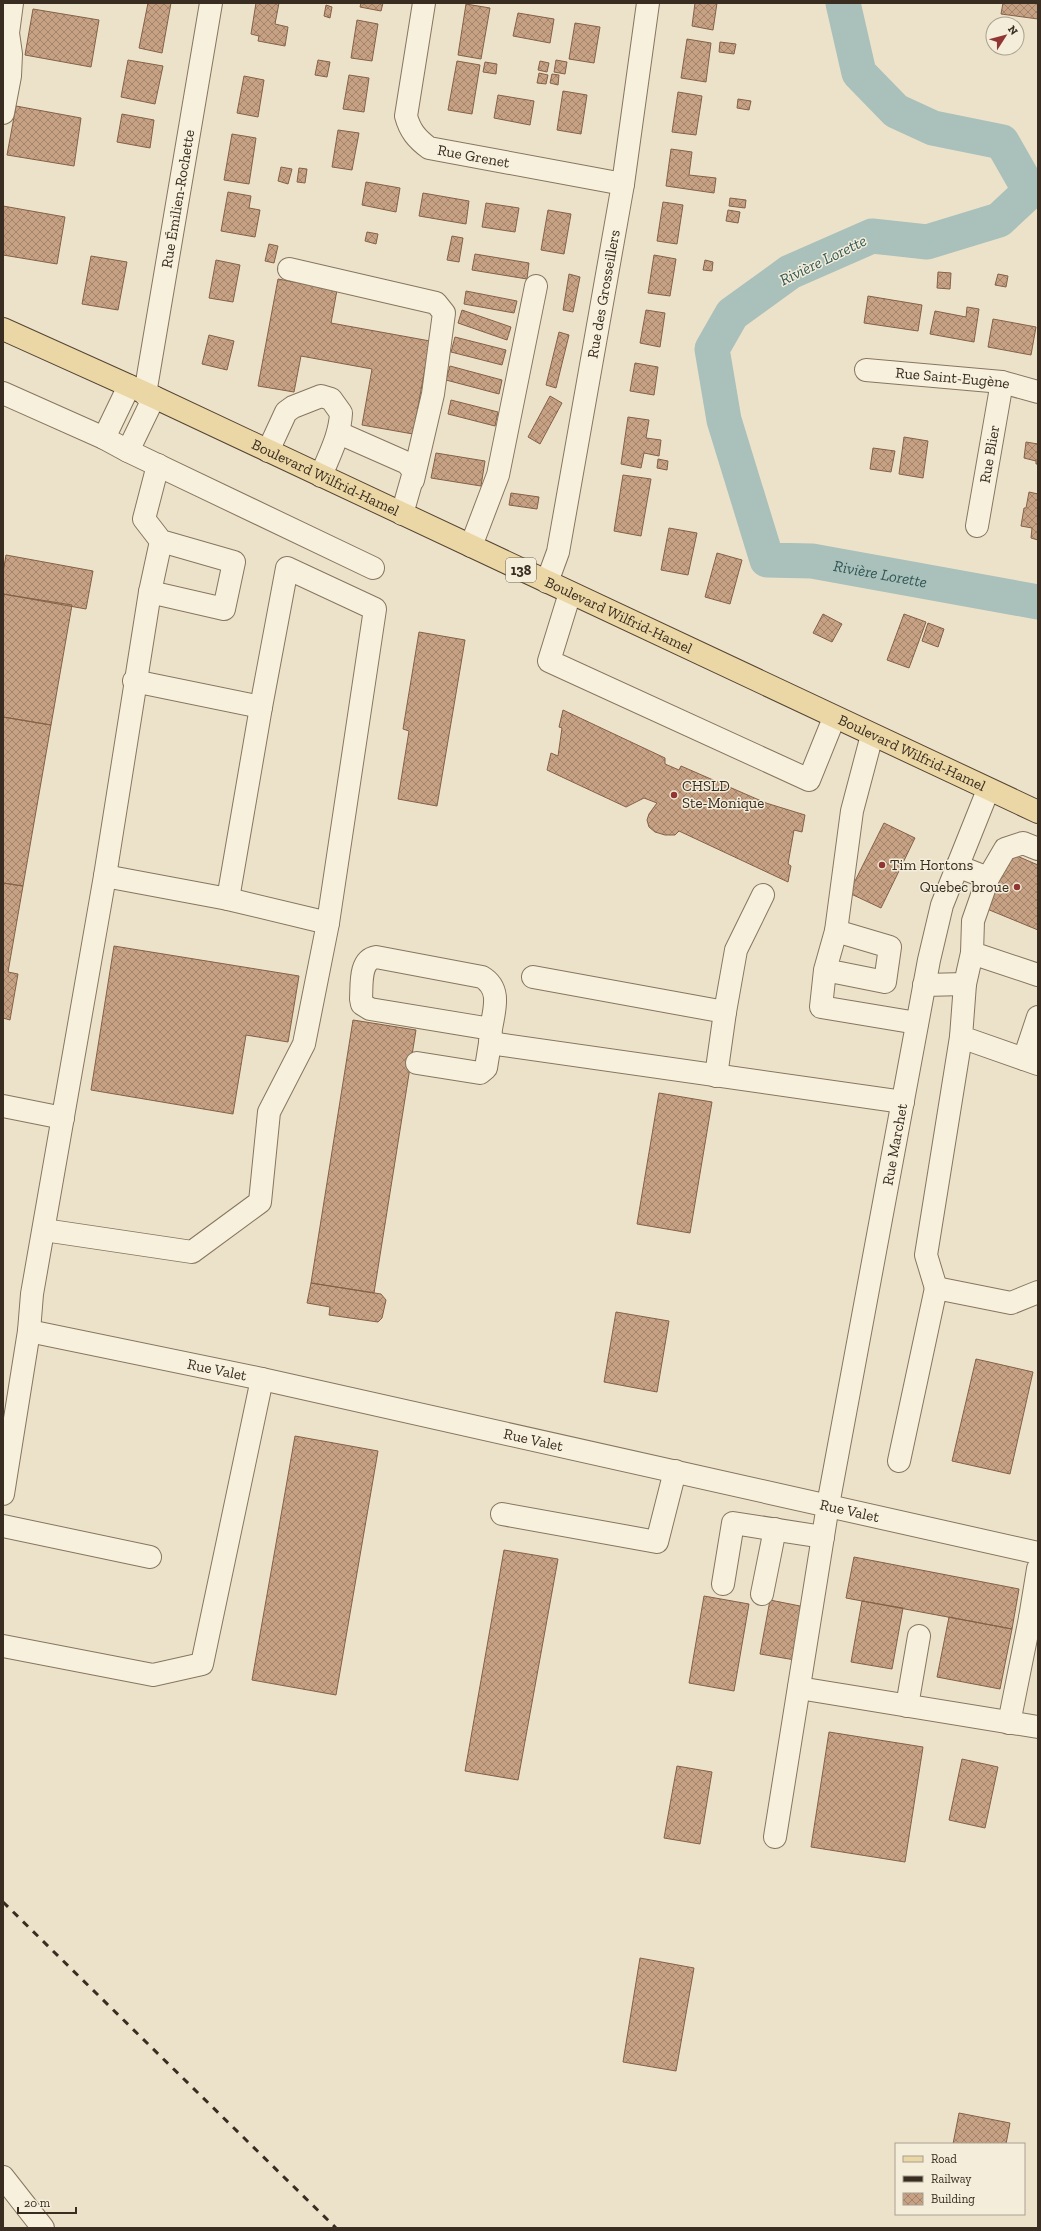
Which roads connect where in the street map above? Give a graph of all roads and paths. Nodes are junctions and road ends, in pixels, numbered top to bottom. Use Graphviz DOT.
graph roads {
  1 [pos="12,3"];
  2 [pos="211,3"];
  3 [pos="424,3"];
  4 [pos="648,3"];
  5 [pos="3,113"];
  6 [pos="623,184"];
  7 [pos="289,269"];
  8 [pos="536,286"];
  9 [pos="3,329"];
  10 [pos="866,370"];
  11 [pos="1002,382"];
  12 [pos="143,392"];
  13 [pos="1038,392"];
  14 [pos="3,393"];
  15 [pos="339,433"];
  16 [pos="104,438"];
  17 [pos="128,451"];
  18 [pos="268,451"];
  19 [pos="158,465"];
  20 [pos="321,476"];
  21 [pos="413,480"];
  22 [pos="402,514"];
  23 [pos="977,526"];
  24 [pos="161,541"];
  25 [pos="470,546"];
  26 [pos="373,568"];
  27 [pos="547,582"];
  28 [pos="150,592"];
  29 [pos="570,593"];
  30 [pos="134,681"];
  31 [pos="261,707"];
  32 [pos="834,718"];
  33 [pos="872,735"];
  34 [pos="988,790"];
  35 [pos="1038,812"];
  36 [pos="1038,849"];
  37 [pos="957,866"];
  38 [pos="105,876"];
  39 [pos="988,878"];
  40 [pos="763,895"];
  41 [pos="228,899"];
  42 [pos="328,923"];
  43 [pos="836,931"];
  44 [pos="972,953"];
  45 [pos="825,970"];
  46 [pos="1038,975"];
  47 [pos="532,977"];
  48 [pos="965,984"];
  49 [pos="924,985"];
  50 [pos="725,1012"];
  51 [pos="1038,1017"];
  52 [pos="918,1023"];
  53 [pos="491,1036"];
  54 [pos="961,1037"];
  55 [pos="1031,1062"];
  56 [pos="417,1063"];
  57 [pos="716,1076"];
  58 [pos="903,1102"];
  59 [pos="3,1106"];
  60 [pos="63,1118"];
  61 [pos="44,1230"];
  62 [pos="936,1288"];
  63 [pos="1038,1292"];
  64 [pos="29,1331"];
  65 [pos="262,1379"];
  66 [pos="899,1461"];
  67 [pos="675,1471"];
  68 [pos="3,1494"];
  69 [pos="828,1506"];
  70 [pos="502,1514"];
  71 [pos="3,1526"];
  72 [pos="775,1529"];
  73 [pos="823,1537"];
  74 [pos="1038,1553"];
  75 [pos="150,1557"];
  76 [pos="1038,1569"];
  77 [pos="723,1584"];
  78 [pos="762,1594"];
  79 [pos="1034,1619"];
  80 [pos="920,1636"];
  81 [pos="3,1646"];
  82 [pos="1028,1674"];
  83 [pos="799,1688"];
  84 [pos="907,1706"];
  85 [pos="1009,1723"];
  86 [pos="1038,1727"];
  87 [pos="775,1837"];
  88 [pos="3,2177"];
  89 [pos="43,2228"];
  1 -- 5 [label="street"];
  2 -- 12 [label="street, Rue Émilien-Rochette"];
  3 -- 6 [label="street, Rue Grenet"];
  4 -- 6 [label="street, Rue des Grosseillers"];
  6 -- 27 [label="street, Rue des Grosseillers"];
  7 -- 21 [label="street"];
  8 -- 25 [label="street"];
  9 -- 12 [label="main road, Boulevard Wilfrid-Hamel / 138"];
  10 -- 11 [label="street, Rue Saint-Eugène"];
  11 -- 13 [label="street, Rue Saint-Eugène"];
  11 -- 23 [label="street, Rue Blier"];
  12 -- 16 [label="street"];
  12 -- 17 [label="street"];
  12 -- 18 [label="main road, Boulevard Wilfrid-Hamel / 138"];
  14 -- 16 [label="street"];
  15 -- 18 [label="street"];
  15 -- 20 [label="street"];
  15 -- 21 [label="street"];
  16 -- 17 [label="street"];
  17 -- 19 [label="street"];
  18 -- 20 [label="main road, Boulevard Wilfrid-Hamel / 138"];
  19 -- 24 [label="street"];
  19 -- 26 [label="street"];
  20 -- 22 [label="main road, Boulevard Wilfrid-Hamel / 138"];
  21 -- 22 [label="street"];
  22 -- 25 [label="main road, Boulevard Wilfrid-Hamel / 138"];
  24 -- 28 [label="street"];
  24 -- 28 [label="street"];
  25 -- 27 [label="main road, Boulevard Wilfrid-Hamel / 138"];
  27 -- 29 [label="main road, Boulevard Wilfrid-Hamel / 138"];
  28 -- 30 [label="street"];
  29 -- 32 [label="main road, Boulevard Wilfrid-Hamel / 138"];
  29 -- 32 [label="street"];
  30 -- 31 [label="street"];
  30 -- 38 [label="street"];
  31 -- 41 [label="street"];
  31 -- 42 [label="street"];
  32 -- 33 [label="main road, Boulevard Wilfrid-Hamel / 138"];
  33 -- 34 [label="main road, Boulevard Wilfrid-Hamel / 138"];
  33 -- 43 [label="street"];
  34 -- 35 [label="main road, Boulevard Wilfrid-Hamel / 138"];
  34 -- 37 [label="street, Rue Marchet"];
  36 -- 39 [label="street"];
  37 -- 39 [label="street"];
  37 -- 49 [label="street, Rue Marchet"];
  38 -- 41 [label="street"];
  38 -- 60 [label="street"];
  39 -- 44 [label="street"];
  40 -- 50 [label="street"];
  41 -- 42 [label="street"];
  42 -- 61 [label="street"];
  43 -- 45 [label="street"];
  43 -- 45 [label="street"];
  44 -- 46 [label="street"];
  44 -- 48 [label="street"];
  45 -- 52 [label="street"];
  47 -- 50 [label="street"];
  48 -- 49 [label="street"];
  48 -- 54 [label="street"];
  49 -- 52 [label="street, Rue Marchet"];
  50 -- 57 [label="street"];
  51 -- 55 [label="street"];
  52 -- 58 [label="street, Rue Marchet"];
  53 -- 53 [label="street"];
  53 -- 56 [label="street"];
  53 -- 57 [label="street"];
  54 -- 55 [label="street"];
  54 -- 62 [label="street"];
  57 -- 58 [label="street"];
  58 -- 69 [label="street, Rue Marchet"];
  59 -- 60 [label="street"];
  60 -- 61 [label="street"];
  61 -- 64 [label="street"];
  62 -- 63 [label="street"];
  62 -- 66 [label="street"];
  64 -- 65 [label="street, Rue Valet"];
  64 -- 68 [label="street"];
  65 -- 67 [label="street, Rue Valet"];
  65 -- 81 [label="street"];
  67 -- 69 [label="street, Rue Valet"];
  67 -- 70 [label="street"];
  69 -- 73 [label="street, Rue Marchet"];
  69 -- 74 [label="street, Rue Valet"];
  71 -- 75 [label="street"];
  72 -- 73 [label="street"];
  72 -- 77 [label="street"];
  72 -- 78 [label="street"];
  73 -- 83 [label="street, Rue Marchet"];
  76 -- 79 [label="street"];
  79 -- 82 [label="street"];
  80 -- 84 [label="street"];
  82 -- 85 [label="street"];
  83 -- 84 [label="street"];
  83 -- 87 [label="street, Rue Marchet"];
  84 -- 85 [label="street"];
  85 -- 86 [label="street"];
  88 -- 89 [label="street"];
}
